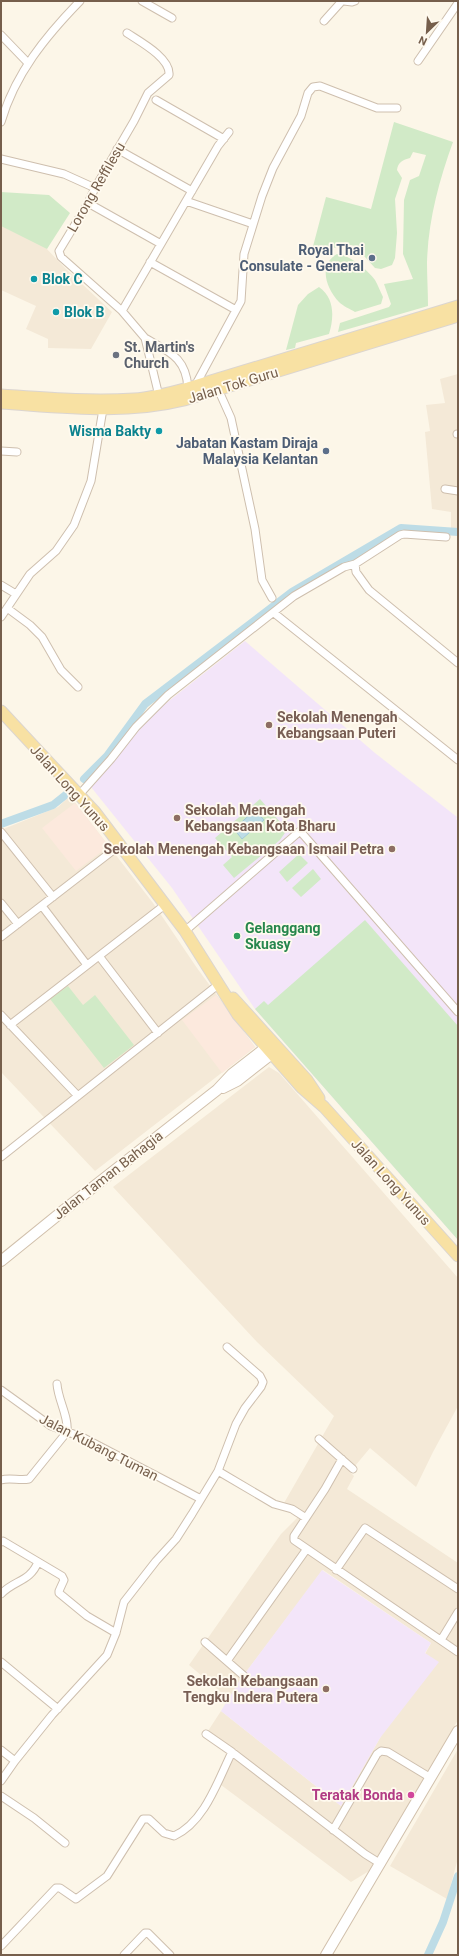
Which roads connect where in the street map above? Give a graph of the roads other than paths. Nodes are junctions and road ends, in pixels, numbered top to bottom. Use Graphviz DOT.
graph roads {
  1 [pos="80,1"];
  2 [pos="142,1"];
  3 [pos="343,1"];
  4 [pos="355,1"];
  5 [pos="458,3"];
  6 [pos="172,18"];
  7 [pos="324,21"];
  8 [pos="127,33"];
  9 [pos="1,35"];
  10 [pos="418,61"];
  11 [pos="28,63"];
  12 [pos="156,100"];
  13 [pos="397,108"];
  14 [pos="1,122"];
  15 [pos="229,132"];
  16 [pos="224,139"];
  17 [pos="117,149"];
  18 [pos="1,159"];
  19 [pos="95,188"];
  20 [pos="192,191"];
  21 [pos="186,201"];
  22 [pos="88,203"];
  23 [pos="253,224"];
  24 [pos="161,244"];
  25 [pos="150,262"];
  26 [pos="458,306"];
  27 [pos="236,310"];
  28 [pos="122,311"];
  29 [pos="458,316"];
  30 [pos="145,338"];
  31 [pos="192,387"];
  32 [pos="218,389"];
  33 [pos="1,396"];
  34 [pos="159,396"];
  35 [pos="1,403"];
  36 [pos="103,409"];
  37 [pos="1,452"];
  38 [pos="17,452"];
  39 [pos="445,489"];
  40 [pos="458,491"];
  41 [pos="446,537"];
  42 [pos="355,564"];
  43 [pos="1,584"];
  44 [pos="16,594"];
  45 [pos="272,598"];
  46 [pos="8,608"];
  47 [pos="274,613"];
  48 [pos="1,617"];
  49 [pos="458,663"];
  50 [pos="78,687"];
  51 [pos="1,711"];
  52 [pos="458,760"];
  53 [pos="79,795"];
  54 [pos="2,832"];
  55 [pos="120,845"];
  56 [pos="53,896"];
  57 [pos="1,903"];
  58 [pos="166,904"];
  59 [pos="42,906"];
  60 [pos="18,924"];
  61 [pos="185,931"];
  62 [pos="1,937"];
  63 [pos="99,956"];
  64 [pos="87,965"];
  65 [pos="219,984"];
  66 [pos="458,1012"];
  67 [pos="1,1015"];
  68 [pos="10,1025"];
  69 [pos="158,1033"];
  70 [pos="273,1048"];
  71 [pos="78,1096"];
  72 [pos="1,1157"];
  73 [pos="458,1256"];
  74 [pos="1,1262"];
  75 [pos="227,1347"];
  76 [pos="57,1384"];
  77 [pos="1,1390"];
  78 [pos="67,1432"];
  79 [pos="319,1439"];
  80 [pos="342,1459"];
  81 [pos="353,1469"];
  82 [pos="218,1471"];
  83 [pos="1,1480"];
  84 [pos="201,1499"];
  85 [pos="306,1518"];
  86 [pos="1,1542"];
  87 [pos="306,1550"];
  88 [pos="38,1562"];
  89 [pos="336,1570"];
  90 [pos="458,1589"];
  91 [pos="1,1594"];
  92 [pos="458,1612"];
  93 [pos="116,1633"];
  94 [pos="441,1640"];
  95 [pos="205,1642"];
  96 [pos="458,1652"];
  97 [pos="227,1661"];
  98 [pos="1,1662"];
  99 [pos="244,1676"];
  100 [pos="58,1708"];
  101 [pos="458,1731"];
  102 [pos="206,1734"];
  103 [pos="1,1750"];
  104 [pos="232,1752"];
  105 [pos="15,1761"];
  106 [pos="431,1778"];
  107 [pos="1,1781"];
  108 [pos="1,1796"];
  109 [pos="333,1830"];
  110 [pos="64,1843"];
  111 [pos="381,1864"];
  112 [pos="1,1946"];
  113 [pos="124,1955"];
  114 [pos="170,1955"];
  115 [pos="326,1955"];
  1 -- 11 [label="street"];
  2 -- 6 [label="street"];
  3 -- 4 [label="street"];
  3 -- 7 [label="street"];
  5 -- 10 [label="street"];
  8 -- 17 [label="street, Lorong Reffilesu"];
  9 -- 11 [label="street"];
  11 -- 14 [label="street"];
  12 -- 16 [label="street"];
  13 -- 23 [label="street"];
  15 -- 16 [label="street"];
  16 -- 20 [label="street"];
  17 -- 19 [label="street, Lorong Reffilesu"];
  17 -- 20 [label="street"];
  18 -- 19 [label="street"];
  19 -- 22 [label="street, Lorong Reffilesu"];
  20 -- 21 [label="street"];
  21 -- 23 [label="street"];
  21 -- 24 [label="street"];
  22 -- 24 [label="street"];
  22 -- 28 [label="street, Lorong Reffilesu"];
  23 -- 27 [label="street"];
  24 -- 25 [label="street"];
  25 -- 27 [label="street"];
  25 -- 28 [label="street"];
  26 -- 31 [label="main road, Jalan Tok Guru"];
  27 -- 31 [label="street"];
  28 -- 30 [label="street, Lorong Reffilesu"];
  29 -- 32 [label="main road, Jalan Tok Guru"];
  30 -- 31 [label="street, Lorong Reffilesu"];
  30 -- 34 [label="street, Lorong Reffilesu"];
  31 -- 34 [label="main road, Jalan Tok Guru"];
  32 -- 36 [label="main road, Jalan Tok Guru"];
  32 -- 45 [label="street"];
  33 -- 34 [label="main road, Jalan Tok Guru"];
  35 -- 36 [label="main road, Jalan Tok Guru"];
  36 -- 44 [label="street"];
  37 -- 38 [label="street"];
  39 -- 40 [label="street"];
  41 -- 42 [label="street"];
  42 -- 47 [label="street"];
  42 -- 49 [label="street"];
  43 -- 44 [label="street"];
  44 -- 46 [label="street"];
  46 -- 48 [label="street"];
  46 -- 50 [label="street"];
  47 -- 52 [label="street"];
  47 -- 53 [label="street"];
  51 -- 53 [label="main road, Jalan Long Yunus"];
  53 -- 55 [label="main road, Jalan Long Yunus"];
  54 -- 56 [label="street"];
  55 -- 56 [label="street"];
  55 -- 58 [label="main road, Jalan Long Yunus"];
  56 -- 59 [label="street"];
  57 -- 60 [label="street"];
  58 -- 61 [label="main road, Jalan Long Yunus"];
  58 -- 63 [label="street"];
  59 -- 60 [label="street"];
  59 -- 64 [label="street"];
  60 -- 62 [label="street"];
  61 -- 65 [label="main road, Jalan Long Yunus"];
  61 -- 66 [label="street"];
  63 -- 64 [label="street"];
  63 -- 69 [label="street"];
  64 -- 68 [label="street"];
  65 -- 69 [label="street"];
  65 -- 70 [label="main road, Jalan Long Yunus"];
  67 -- 68 [label="street"];
  68 -- 71 [label="street"];
  69 -- 71 [label="street"];
  70 -- 73 [label="main road, Jalan Long Yunus"];
  70 -- 74 [label="main road, Jalan Taman Bahagia"];
  71 -- 72 [label="street"];
  75 -- 82 [label="street"];
  76 -- 78 [label="street"];
  77 -- 78 [label="street, Jalan Kubang Tuman"];
  78 -- 83 [label="street"];
  78 -- 84 [label="street, Jalan Kubang Tuman"];
  79 -- 80 [label="street"];
  80 -- 81 [label="street"];
  80 -- 85 [label="street"];
  82 -- 84 [label="street"];
  82 -- 85 [label="street"];
  84 -- 93 [label="street"];
  85 -- 87 [label="street"];
  86 -- 88 [label="street"];
  87 -- 89 [label="street"];
  87 -- 97 [label="street"];
  88 -- 91 [label="street"];
  88 -- 93 [label="street"];
  89 -- 90 [label="street"];
  89 -- 94 [label="street"];
  92 -- 94 [label="street"];
  93 -- 100 [label="street"];
  94 -- 96 [label="street"];
  95 -- 97 [label="street"];
  97 -- 99 [label="street"];
  98 -- 100 [label="street"];
  100 -- 105 [label="street"];
  101 -- 106 [label="main road"];
  102 -- 104 [label="street"];
  103 -- 105 [label="street"];
  104 -- 109 [label="street"];
  104 -- 112 [label="street"];
  105 -- 107 [label="street"];
  106 -- 109 [label="street"];
  106 -- 111 [label="main road"];
  108 -- 110 [label="street"];
  109 -- 111 [label="street"];
  111 -- 115 [label="main road"];
  113 -- 114 [label="street"];
}
